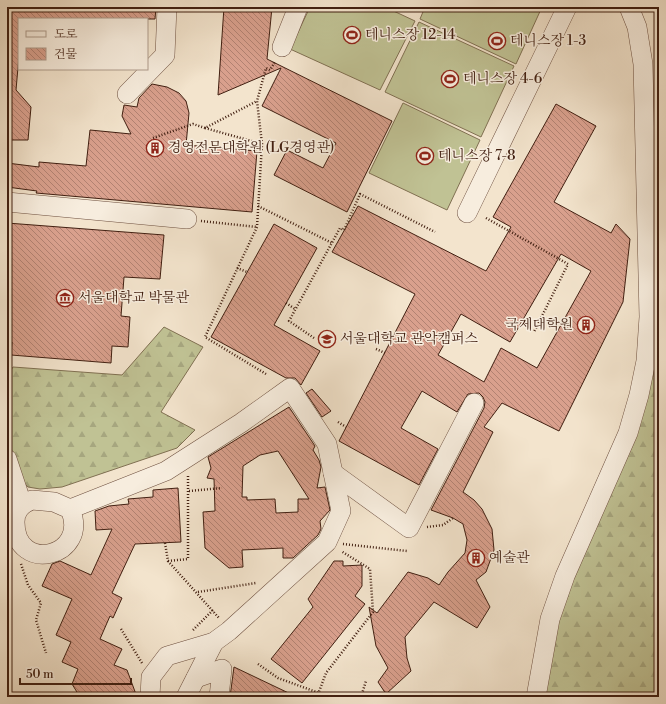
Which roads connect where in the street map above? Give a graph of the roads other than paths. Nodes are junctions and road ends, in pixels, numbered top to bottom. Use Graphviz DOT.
graph roads {
  1 [pos="168,7"];
  2 [pos="298,7"];
  3 [pos="567,7"];
  4 [pos="629,7"];
  5 [pos="282,47"];
  6 [pos="127,94"];
  7 [pos="7,202"];
  8 [pos="467,214"];
  9 [pos="187,219"];
  10 [pos="474,403"];
  11 [pos="7,459"];
  12 [pos="332,473"];
  13 [pos="22,504"];
  14 [pos="70,509"];
  15 [pos="214,642"];
  16 [pos="196,678"];
  17 [pos="150,697"];
  18 [pos="186,697"];
  19 [pos="219,697"];
  20 [pos="536,697"];
  1 -- 6 [label="street"];
  2 -- 5 [label="street"];
  3 -- 8 [label="street"];
  4 -- 20 [label="street"];
  7 -- 9 [label="street"];
  10 -- 12 [label="street"];
  11 -- 13 [label="street"];
  12 -- 14 [label="street"];
  12 -- 15 [label="street"];
  13 -- 14 [label="street"];
  13 -- 14 [label="street"];
  15 -- 16 [label="street"];
  15 -- 17 [label="street"];
  16 -- 18 [label="street"];
  16 -- 19 [label="street"];
}
